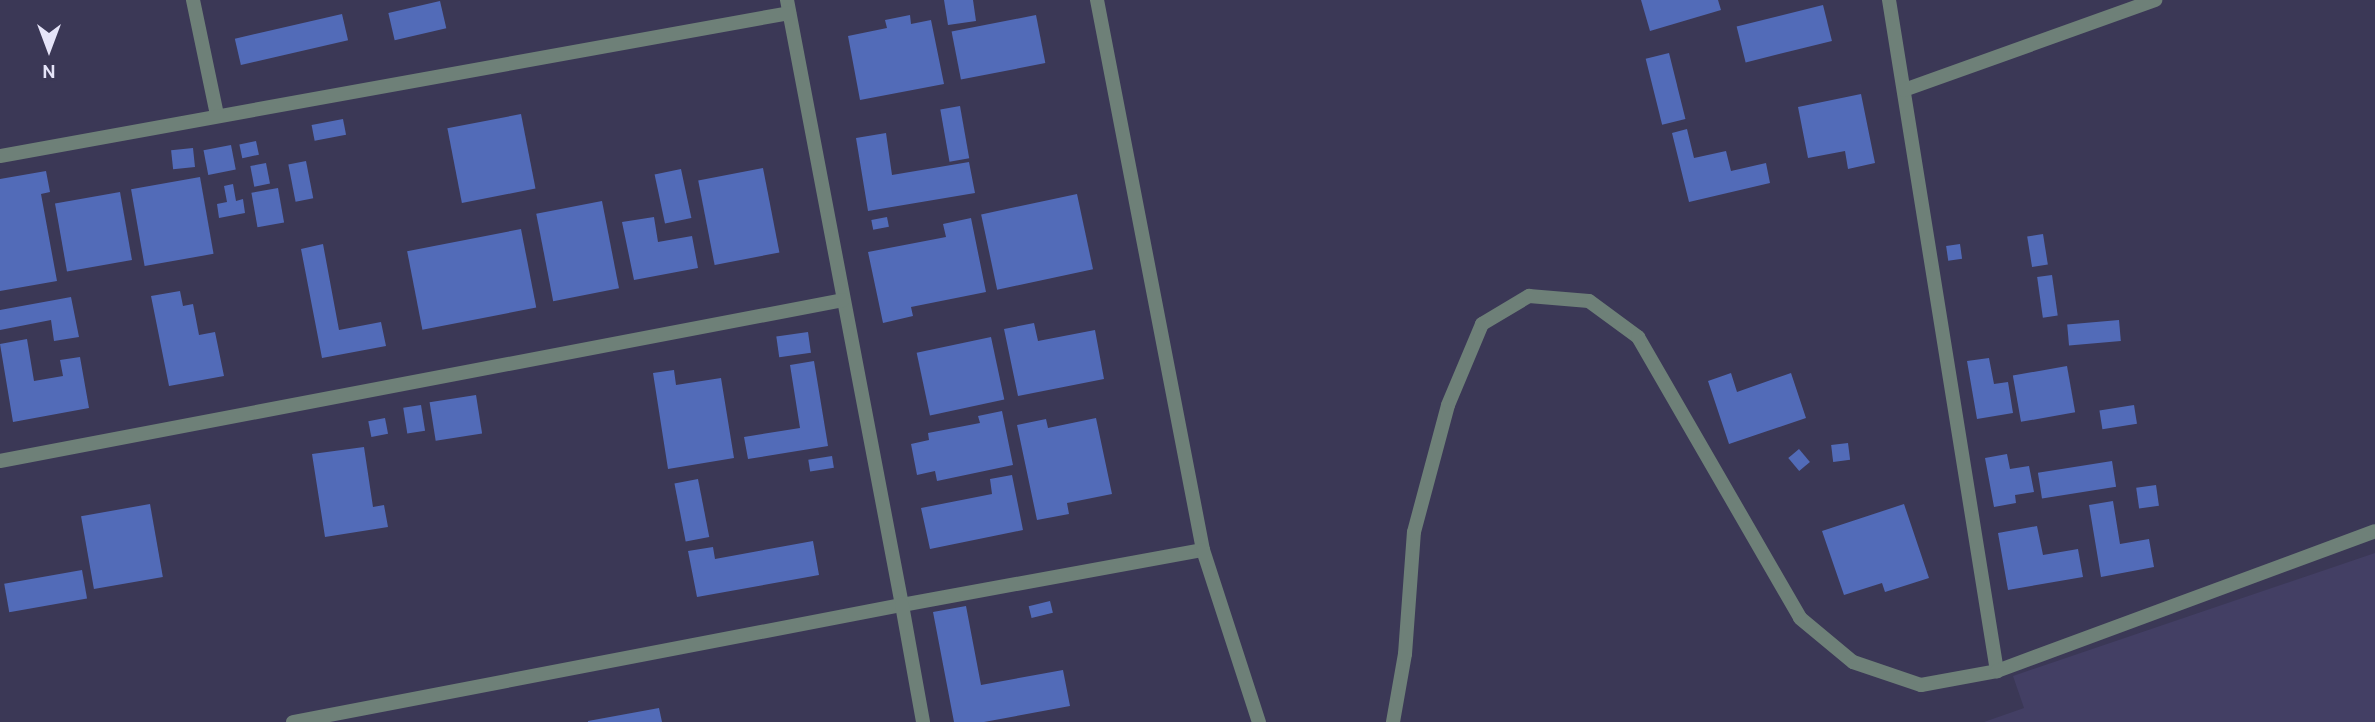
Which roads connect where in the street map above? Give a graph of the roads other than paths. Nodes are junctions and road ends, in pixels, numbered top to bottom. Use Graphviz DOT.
graph roads {
  1 [pos="193,0"];
  2 [pos="1097,0"];
  3 [pos="1889,0"];
  4 [pos="2155,0"];
  5 [pos="788,6"];
  6 [pos="1903,90"];
  7 [pos="216,115"];
  8 [pos="0,156"];
  9 [pos="844,300"];
  10 [pos="0,461"];
  11 [pos="2375,531"];
  12 [pos="1203,550"];
  13 [pos="902,605"];
  14 [pos="1997,671"];
  15 [pos="293,722"];
  16 [pos="923,722"];
  17 [pos="1259,722"];
  18 [pos="1394,722"];
  1 -- 7 [label="street"];
  2 -- 12 [label="street"];
  3 -- 6 [label="street"];
  4 -- 6 [label="street"];
  5 -- 7 [label="street"];
  5 -- 9 [label="street"];
  6 -- 14 [label="street"];
  7 -- 8 [label="street"];
  9 -- 10 [label="street"];
  9 -- 13 [label="street"];
  11 -- 14 [label="street"];
  12 -- 13 [label="street"];
  12 -- 17 [label="street"];
  13 -- 15 [label="street"];
  13 -- 16 [label="street"];
  14 -- 18 [label="street"];
}
